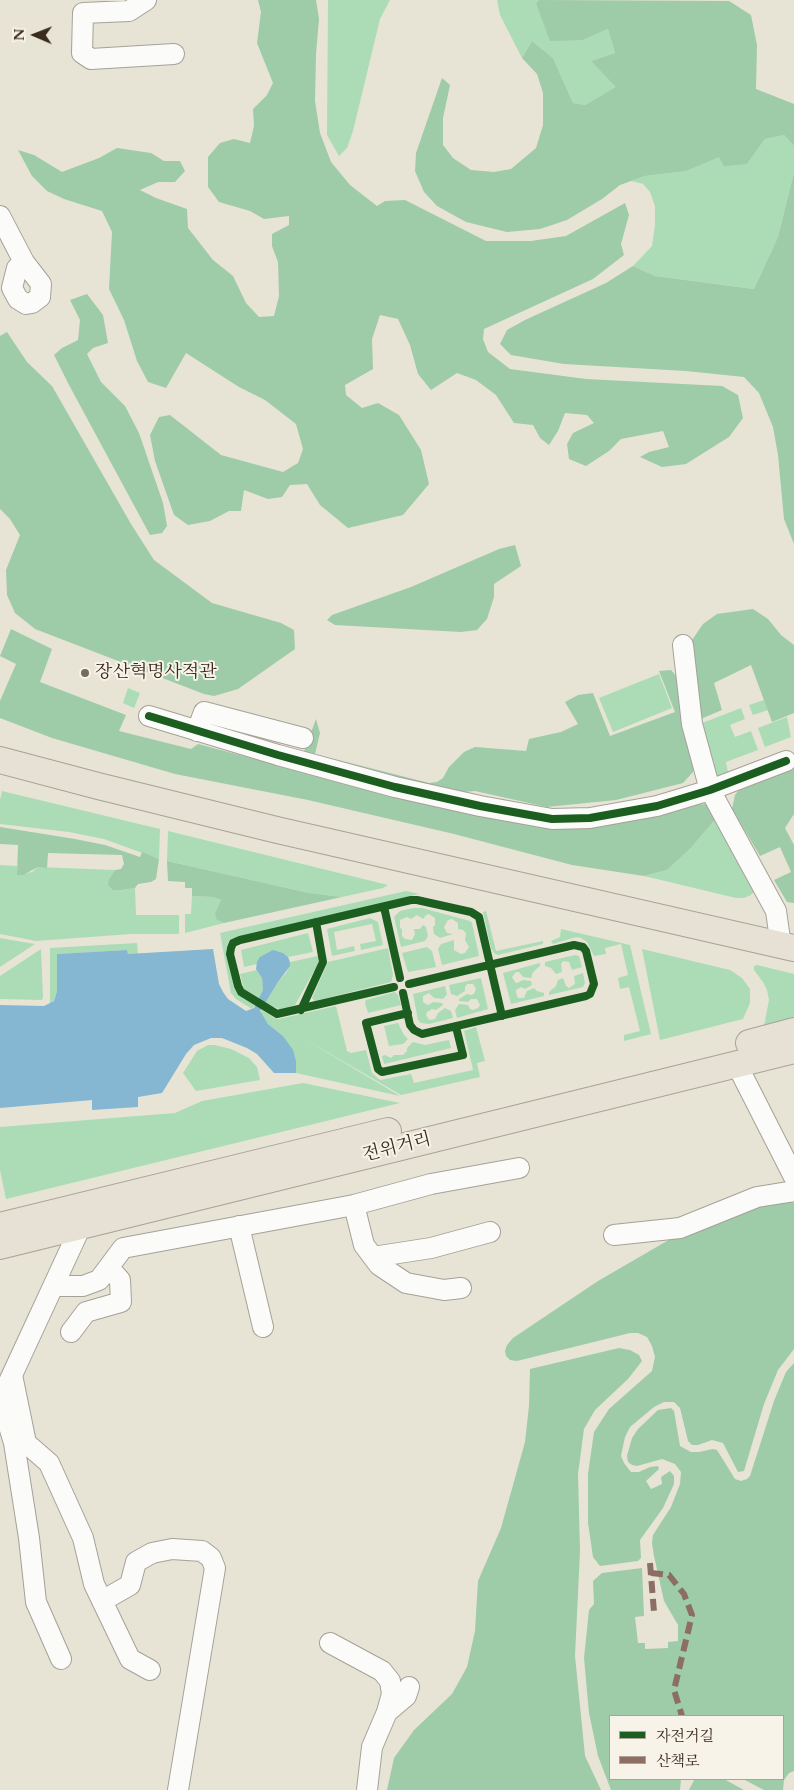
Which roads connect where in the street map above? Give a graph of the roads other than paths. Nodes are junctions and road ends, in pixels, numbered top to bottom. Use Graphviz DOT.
graph roads {
  1 [pos="146,0"];
  2 [pos="174,54"];
  3 [pos="0,216"];
  4 [pos="24,262"];
  5 [pos="683,646"];
  6 [pos="149,716"];
  7 [pos="197,731"];
  8 [pos="302,738"];
  9 [pos="0,760"];
  10 [pos="786,762"];
  11 [pos="710,790"];
  12 [pos="788,947"];
  13 [pos="794,1031"];
  14 [pos="794,1050"];
  15 [pos="736,1063"];
  16 [pos="519,1168"];
  17 [pos="794,1177"];
  18 [pos="794,1191"];
  19 [pos="354,1205"];
  20 [pos="0,1226"];
  21 [pos="82,1226"];
  22 [pos="239,1226"];
  23 [pos="490,1232"];
  24 [pos="614,1235"];
  25 [pos="0,1246"];
  26 [pos="373,1257"];
  27 [pos="109,1268"];
  28 [pos="54,1286"];
  29 [pos="461,1288"];
  30 [pos="263,1327"];
  31 [pos="71,1332"];
  32 [pos="12,1375"];
  33 [pos="0,1400"];
  34 [pos="102,1601"];
  35 [pos="330,1643"];
  36 [pos="60,1659"];
  37 [pos="150,1670"];
  38 [pos="409,1687"];
  39 [pos="387,1712"];
  40 [pos="178,1790"];
  41 [pos="367,1790"];
  1 -- 2 [label="street"];
  3 -- 4 [label="street"];
  5 -- 11 [label="street"];
  6 -- 7 [label="street"];
  7 -- 8 [label="street"];
  7 -- 11 [label="street"];
  9 -- 12 [label="main road"];
  10 -- 11 [label="street"];
  11 -- 12 [label="street"];
  13 -- 20 [label="main road, 전위거리"];
  14 -- 15 [label="main road, 전위거리"];
  15 -- 17 [label="street"];
  15 -- 21 [label="main road, 전위거리"];
  16 -- 19 [label="street"];
  18 -- 24 [label="street"];
  19 -- 22 [label="street"];
  19 -- 26 [label="street"];
  21 -- 25 [label="main road, 전위거리"];
  21 -- 28 [label="street"];
  22 -- 27 [label="street"];
  22 -- 30 [label="street"];
  23 -- 26 [label="street"];
  26 -- 29 [label="street"];
  27 -- 28 [label="street"];
  27 -- 31 [label="street"];
  28 -- 32 [label="street"];
  32 -- 33 [label="street"];
  32 -- 34 [label="street"];
  33 -- 36 [label="street"];
  34 -- 37 [label="street"];
  34 -- 40 [label="street"];
  35 -- 39 [label="street"];
  38 -- 39 [label="street"];
  39 -- 41 [label="street"];
}
